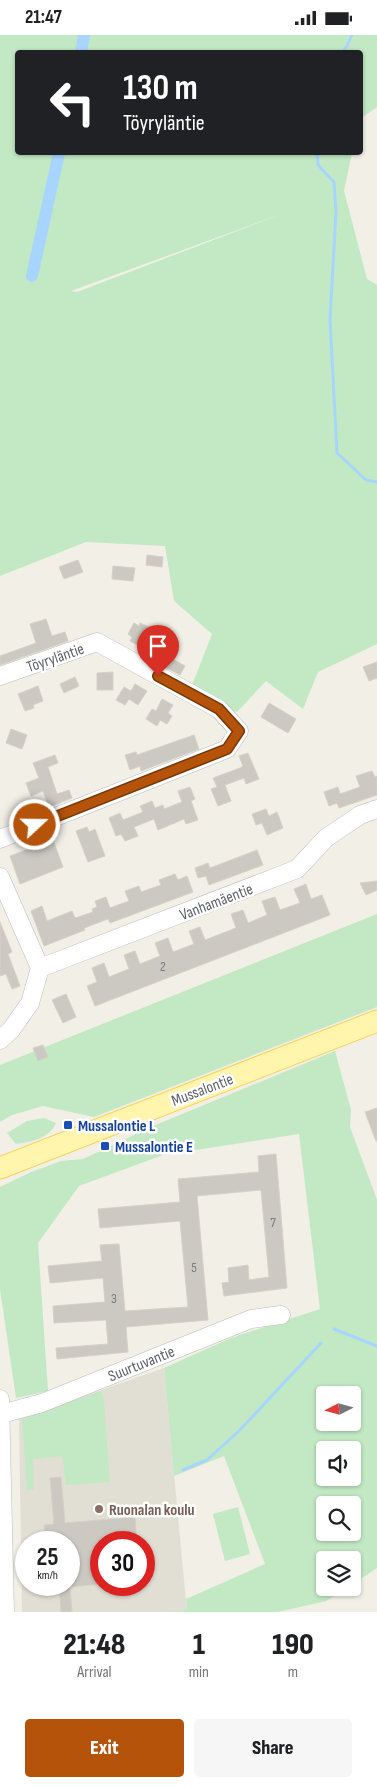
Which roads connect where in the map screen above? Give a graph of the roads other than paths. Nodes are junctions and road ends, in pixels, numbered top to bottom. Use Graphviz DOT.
graph roads {
  1 [pos="0,676"];
  2 [pos="377,809"];
  3 [pos="0,839"];
  4 [pos="0,877"];
  5 [pos="40,968"];
  6 [pos="377,1021"];
  7 [pos="0,1040"];
  8 [pos="0,1168"];
  9 [pos="280,1315"];
  10 [pos="1,1407"];
  11 [pos="5,1612"];
  1 -- 3 [label="street, Töyryläntie"];
  2 -- 5 [label="street, Vanhamäentie"];
  4 -- 5 [label="street"];
  5 -- 7 [label="street"];
  6 -- 8 [label="main road, Mussalontie"];
  9 -- 10 [label="street, Suurtuvantie"];
  10 -- 11 [label="street"];
}
